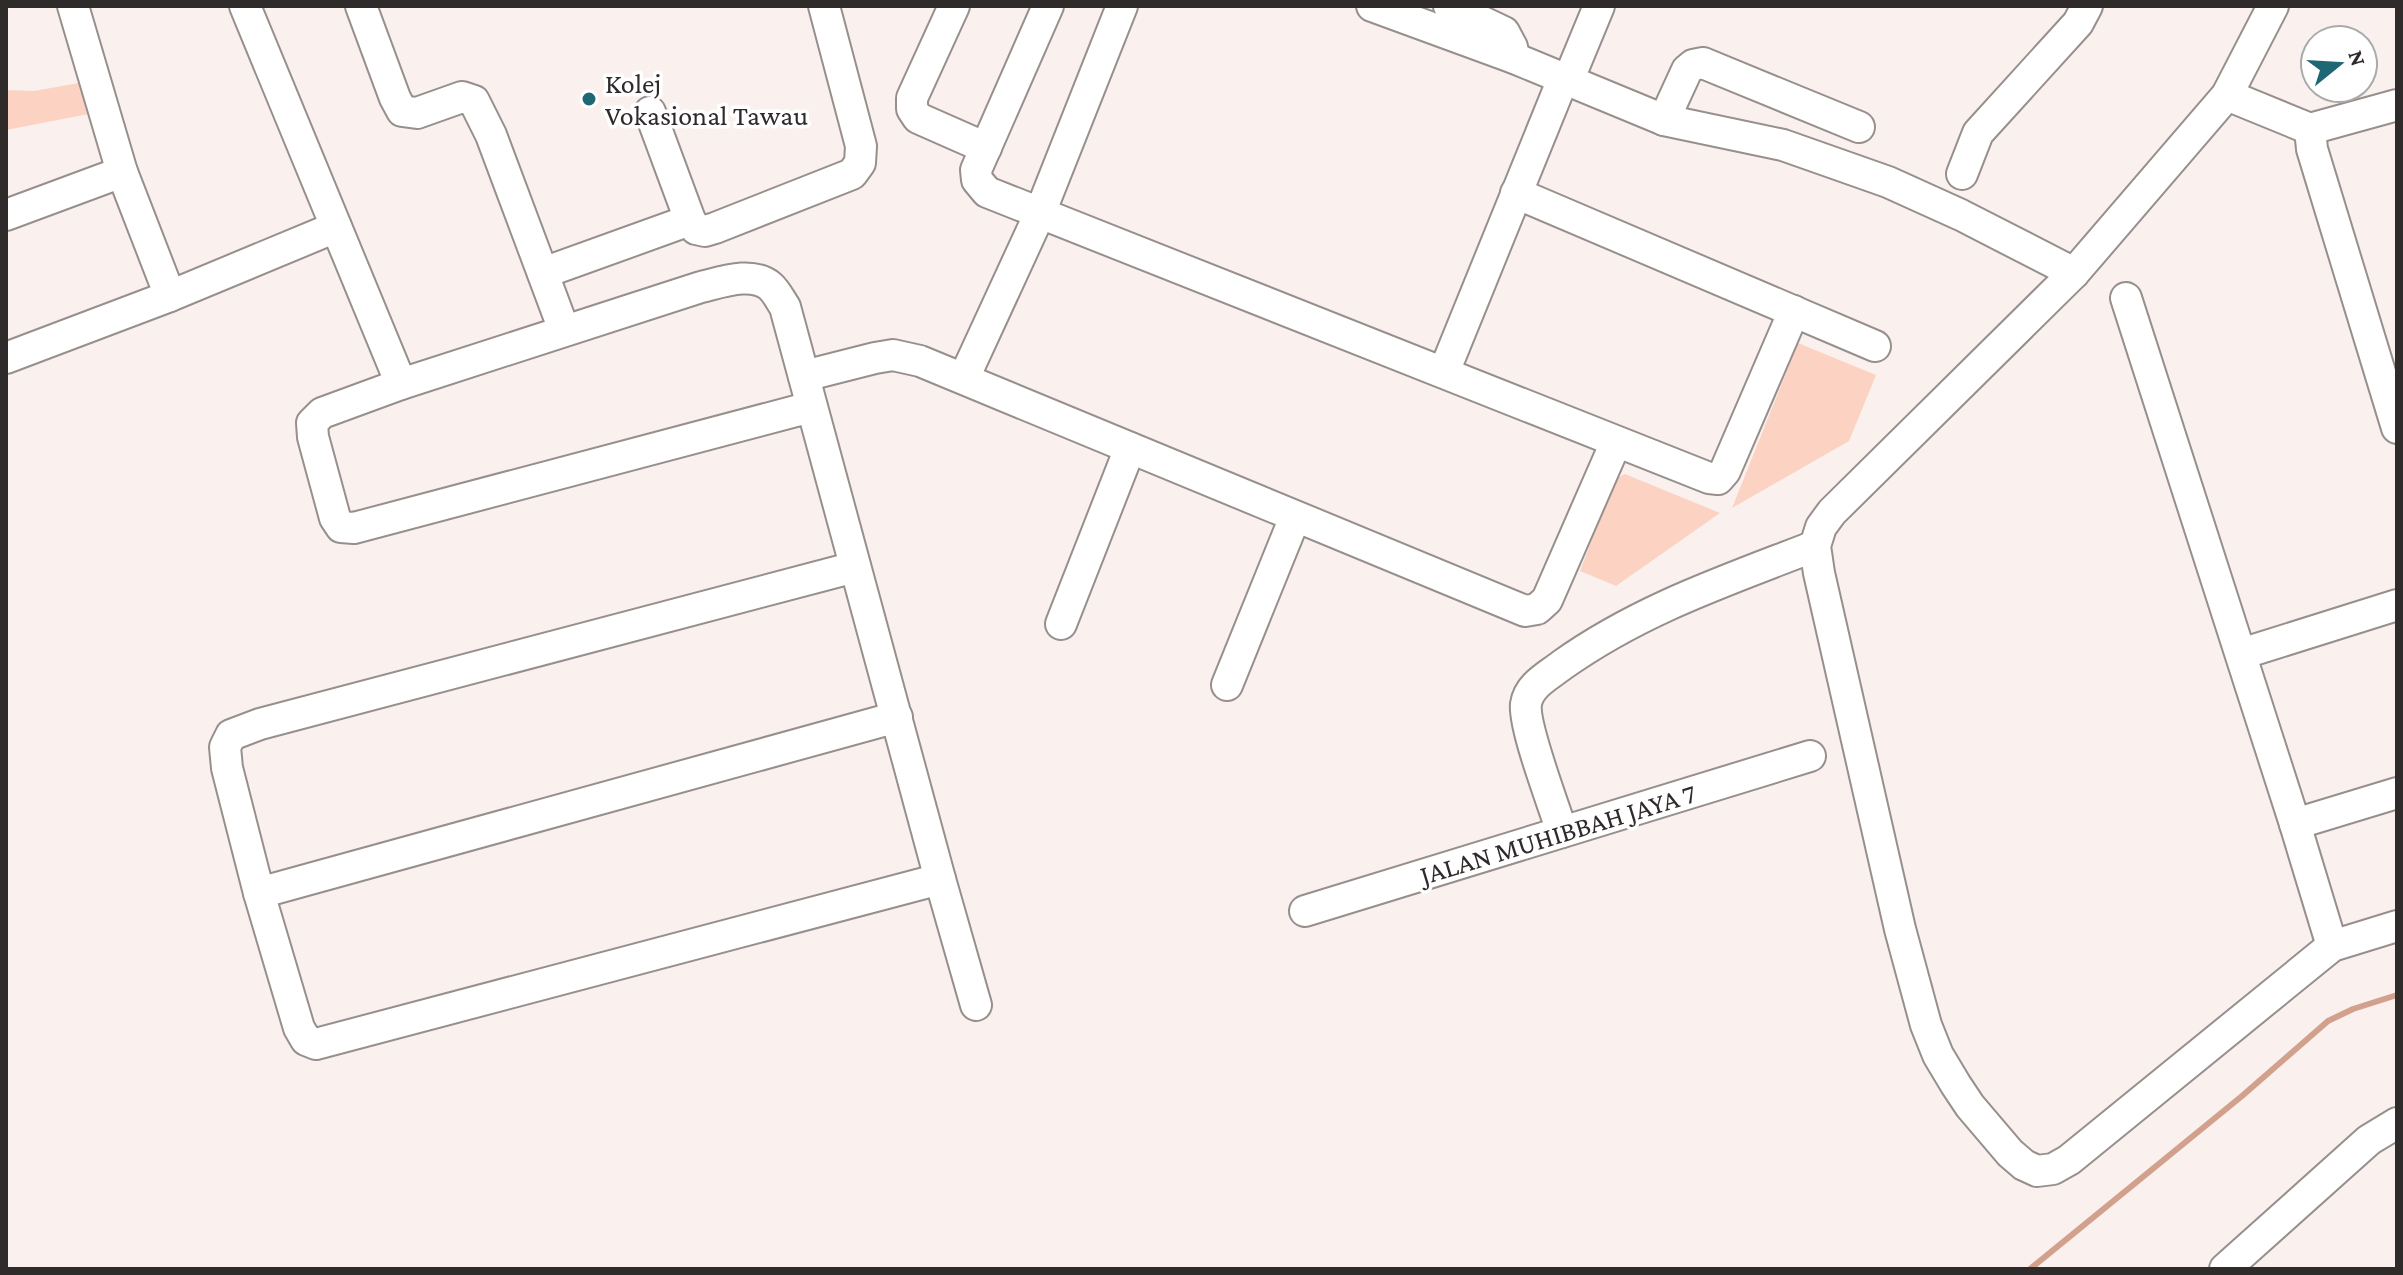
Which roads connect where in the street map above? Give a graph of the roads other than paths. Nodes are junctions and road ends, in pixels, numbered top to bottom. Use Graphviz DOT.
graph roads {
  1 [pos="73,6"];
  2 [pos="245,6"];
  3 [pos="361,6"];
  4 [pos="824,6"];
  5 [pos="954,6"];
  6 [pos="1048,6"];
  7 [pos="1122,6"];
  8 [pos="1372,6"];
  9 [pos="1449,6"];
  10 [pos="1599,6"];
  11 [pos="2087,6"];
  12 [pos="2273,6"];
  13 [pos="1514,58"];
  14 [pos="1565,80"];
  15 [pos="2227,95"];
  16 [pos="2397,105"];
  17 [pos="650,112"];
  18 [pos="1664,120"];
  19 [pos="1859,127"];
  20 [pos="2310,129"];
  21 [pos="986,148"];
  22 [pos="122,172"];
  23 [pos="1962,174"];
  24 [pos="1516,193"];
  25 [pos="1040,213"];
  26 [pos="6,215"];
  27 [pos="690,220"];
  28 [pos="336,227"];
  29 [pos="543,273"];
  30 [pos="2074,273"];
  31 [pos="170,296"];
  32 [pos="2126,298"];
  33 [pos="1794,311"];
  34 [pos="564,330"];
  35 [pos="1875,346"];
  36 [pos="6,358"];
  37 [pos="1444,372"];
  38 [pos="804,376"];
  39 [pos="964,378"];
  40 [pos="401,384"];
  41 [pos="811,407"];
  42 [pos="2397,428"];
  43 [pos="1616,442"];
  44 [pos="1130,448"];
  45 [pos="1295,517"];
  46 [pos="1815,546"];
  47 [pos="855,567"];
  48 [pos="2397,605"];
  49 [pos="1061,624"];
  50 [pos="2241,654"];
  51 [pos="1227,685"];
  52 [pos="897,717"];
  53 [pos="1810,756"];
  54 [pos="2397,793"];
  55 [pos="2295,824"];
  56 [pos="1562,832"];
  57 [pos="940,879"];
  58 [pos="259,893"];
  59 [pos="1305,911"];
  60 [pos="2397,926"];
  61 [pos="2332,946"];
  62 [pos="976,1005"];
  63 [pos="2397,1123"];
  64 [pos="2225,1269"];
  1 -- 22 [label="street"];
  2 -- 28 [label="street"];
  3 -- 29 [label="street"];
  4 -- 27 [label="street"];
  5 -- 21 [label="street"];
  6 -- 21 [label="street"];
  7 -- 25 [label="street"];
  8 -- 13 [label="street"];
  9 -- 13 [label="street"];
  10 -- 14 [label="street"];
  11 -- 23 [label="street"];
  12 -- 15 [label="street"];
  13 -- 14 [label="street"];
  14 -- 18 [label="street"];
  14 -- 24 [label="street"];
  15 -- 20 [label="street"];
  15 -- 30 [label="street"];
  16 -- 20 [label="street"];
  17 -- 27 [label="street"];
  18 -- 19 [label="street"];
  18 -- 30 [label="street"];
  20 -- 42 [label="street"];
  21 -- 25 [label="street"];
  22 -- 26 [label="street"];
  22 -- 31 [label="street"];
  24 -- 33 [label="street"];
  24 -- 37 [label="street"];
  25 -- 37 [label="street"];
  25 -- 39 [label="street"];
  27 -- 29 [label="street"];
  28 -- 31 [label="street"];
  28 -- 40 [label="street"];
  29 -- 34 [label="street"];
  30 -- 46 [label="street"];
  31 -- 36 [label="street"];
  32 -- 50 [label="street"];
  33 -- 35 [label="street"];
  33 -- 43 [label="street"];
  34 -- 38 [label="street"];
  34 -- 40 [label="street"];
  37 -- 43 [label="street"];
  38 -- 39 [label="street"];
  38 -- 41 [label="street"];
  39 -- 44 [label="street"];
  40 -- 41 [label="street"];
  41 -- 47 [label="street"];
  43 -- 45 [label="street"];
  44 -- 45 [label="street"];
  44 -- 49 [label="street"];
  45 -- 51 [label="street"];
  46 -- 56 [label="street"];
  46 -- 61 [label="street"];
  47 -- 52 [label="street"];
  47 -- 58 [label="street"];
  48 -- 50 [label="street"];
  50 -- 55 [label="street"];
  52 -- 57 [label="street"];
  52 -- 58 [label="street"];
  53 -- 56 [label="street, JALAN MUHIBBAH JAYA 7"];
  54 -- 55 [label="street"];
  55 -- 61 [label="street"];
  56 -- 59 [label="street, JALAN MUHIBBAH JAYA 7"];
  57 -- 58 [label="street"];
  57 -- 62 [label="street"];
  60 -- 61 [label="street"];
  63 -- 64 [label="street"];
}
